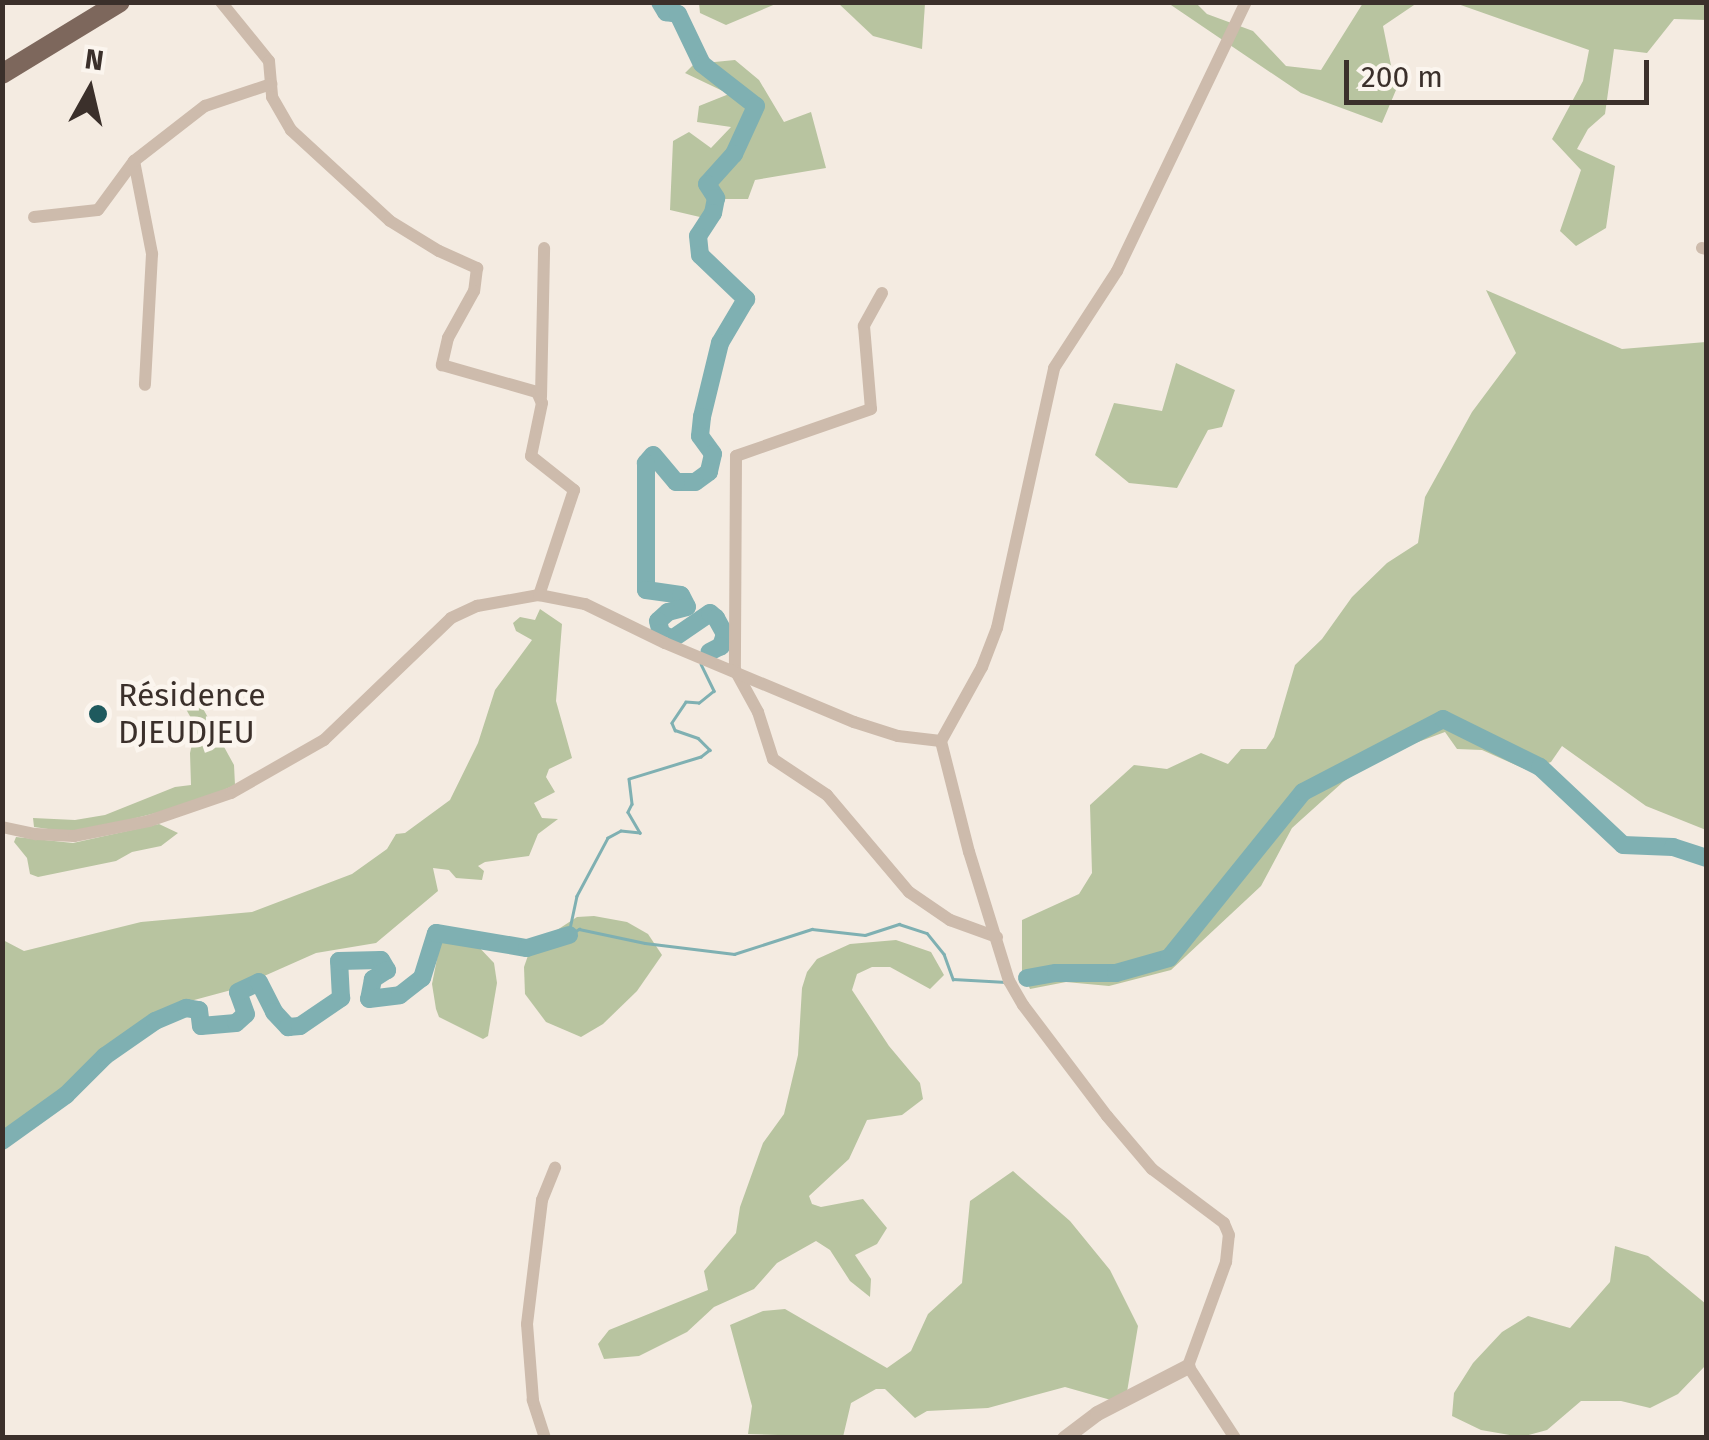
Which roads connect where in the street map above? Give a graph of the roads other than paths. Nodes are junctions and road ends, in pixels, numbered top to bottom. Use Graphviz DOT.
graph roads {
  1 [pos="120,2"];
  2 [pos="221,2"];
  3 [pos="1246,2"];
  4 [pos="2,74"];
  5 [pos="271,84"];
  6 [pos="134,160"];
  7 [pos="34,217"];
  8 [pos="544,248"];
  9 [pos="882,293"];
  10 [pos="145,385"];
  11 [pos="541,396"];
  12 [pos="539,594"];
  13 [pos="735,670"];
  14 [pos="941,741"];
  15 [pos="2,826"];
  16 [pos="997,937"];
  17 [pos="555,1167"];
  18 [pos="1188,1366"];
  19 [pos="545,1438"];
  20 [pos="1064,1438"];
  21 [pos="1235,1438"];
  1 -- 4 [label="main road"];
  2 -- 5 [label="street"];
  3 -- 14 [label="street"];
  5 -- 6 [label="street"];
  5 -- 11 [label="street"];
  6 -- 7 [label="street"];
  6 -- 10 [label="street"];
  8 -- 11 [label="street"];
  9 -- 13 [label="street"];
  11 -- 12 [label="street"];
  12 -- 13 [label="street"];
  12 -- 15 [label="street"];
  13 -- 14 [label="street"];
  13 -- 16 [label="street"];
  14 -- 16 [label="street"];
  16 -- 18 [label="street"];
  17 -- 19 [label="street"];
  18 -- 20 [label="street"];
  18 -- 21 [label="street"];
}
